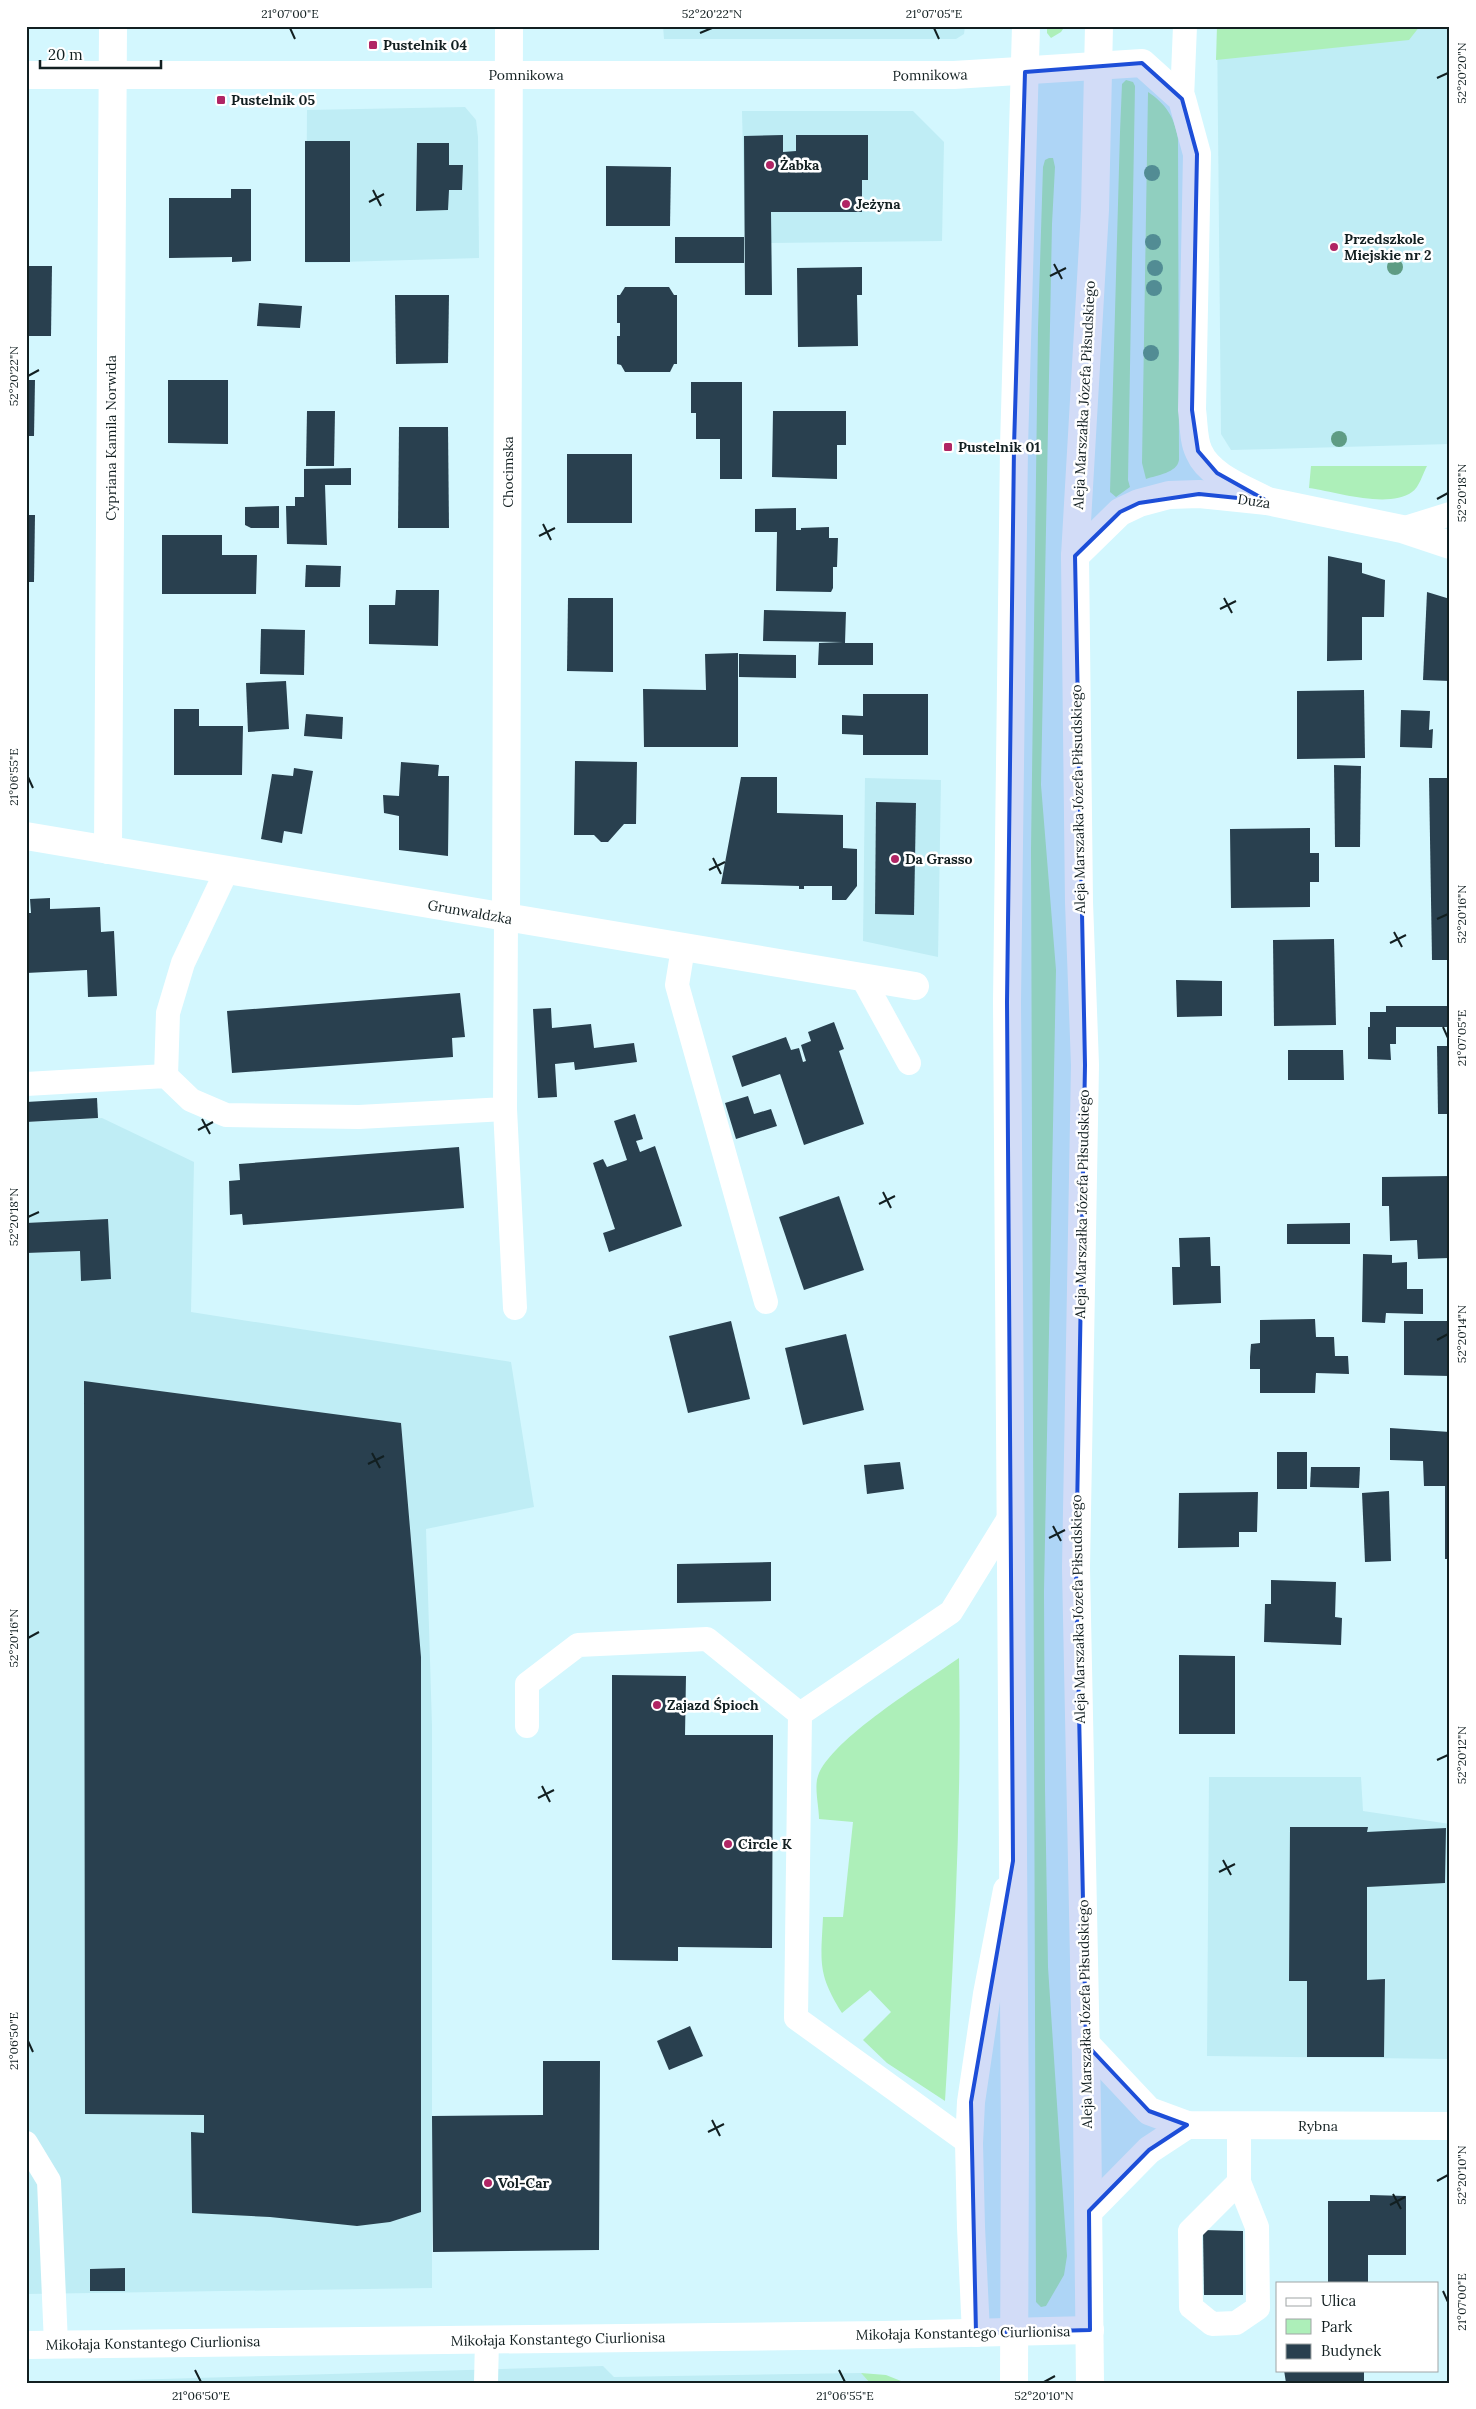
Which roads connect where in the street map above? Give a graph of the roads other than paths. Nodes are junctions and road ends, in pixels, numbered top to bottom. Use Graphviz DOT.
graph roads {
  1 [pos="113,26"];
  2 [pos="509,26"];
  3 [pos="1026,26"];
  4 [pos="1099,26"];
  5 [pos="1185,26"];
  6 [pos="1098,66"];
  7 [pos="1025,72"];
  8 [pos="26,74"];
  9 [pos="112,75"];
  10 [pos="510,75"];
  11 [pos="1182,99"];
  12 [pos="1267,501"];
  13 [pos="1450,514"];
  14 [pos="1402,529"];
  15 [pos="1450,545"];
  16 [pos="1075,556"];
  17 [pos="26,836"];
  18 [pos="108,850"];
  19 [pos="227,870"];
  20 [pos="506,918"];
  21 [pos="683,948"];
  22 [pos="862,978"];
  23 [pos="915,986"];
  24 [pos="909,1064"];
  25 [pos="166,1076"];
  26 [pos="26,1084"];
  27 [pos="505,1109"];
  28 [pos="766,1302"];
  29 [pos="515,1308"];
  30 [pos="1009,1518"];
  31 [pos="800,1714"];
  32 [pos="527,1726"];
  33 [pos="1013,1861"];
  34 [pos="1086,2044"];
  35 [pos="1186,2125"];
  36 [pos="1239,2125"];
  37 [pos="1450,2126"];
  38 [pos="26,2143"];
  39 [pos="969,2143"];
  40 [pos="1238,2182"];
  41 [pos="1089,2211"];
  42 [pos="1090,2330"];
  43 [pos="1013,2332"];
  44 [pos="976,2333"];
  45 [pos="487,2339"];
  46 [pos="56,2344"];
  47 [pos="26,2345"];
  48 [pos="486,2383"];
  49 [pos="1014,2383"];
  50 [pos="1090,2383"];
  1 -- 9 [label="street, Cypriana Kamila Norwida"];
  2 -- 10 [label="street, Chocimska"];
  3 -- 7 [label="street"];
  4 -- 6 [label="street, Aleja Marszałka Józefa Piłsudskiego"];
  5 -- 11 [label="lane"];
  6 -- 7 [label="street, Pomnikowa"];
  6 -- 11 [label="street, Pomnikowa"];
  6 -- 16 [label="street, Aleja Marszałka Józefa Piłsudskiego"];
  7 -- 10 [label="street, Pomnikowa"];
  7 -- 30 [label="street"];
  8 -- 9 [label="street, Pomnikowa"];
  9 -- 10 [label="street, Pomnikowa"];
  9 -- 18 [label="street, Cypriana Kamila Norwida"];
  10 -- 20 [label="street, Chocimska"];
  11 -- 12 [label="street"];
  12 -- 14 [label="street, Duża"];
  12 -- 16 [label="street, Duża"];
  13 -- 14 [label="lane"];
  14 -- 15 [label="street, Duża"];
  16 -- 34 [label="street, Aleja Marszałka Józefa Piłsudskiego"];
  17 -- 18 [label="street, Grunwaldzka"];
  18 -- 19 [label="street, Grunwaldzka"];
  19 -- 20 [label="street, Grunwaldzka"];
  19 -- 25 [label="lane"];
  20 -- 21 [label="street, Grunwaldzka"];
  20 -- 27 [label="lane"];
  21 -- 22 [label="street, Grunwaldzka"];
  21 -- 28 [label="lane"];
  22 -- 23 [label="street, Grunwaldzka"];
  22 -- 24 [label="lane"];
  25 -- 26 [label="lane"];
  25 -- 27 [label="lane"];
  27 -- 29 [label="lane"];
  30 -- 31 [label="lane"];
  30 -- 33 [label="street"];
  31 -- 32 [label="lane"];
  31 -- 39 [label="lane"];
  33 -- 39 [label="street"];
  33 -- 43 [label="street"];
  34 -- 35 [label="street, Rybna"];
  34 -- 41 [label="street, Aleja Marszałka Józefa Piłsudskiego"];
  35 -- 36 [label="street, Rybna"];
  35 -- 41 [label="street"];
  36 -- 37 [label="street, Rybna"];
  36 -- 40 [label="lane"];
  38 -- 46 [label="lane"];
  39 -- 44 [label="street"];
  40 -- 40 [label="lane"];
  41 -- 42 [label="street, Aleja Marszałka Józefa Piłsudskiego"];
  42 -- 43 [label="street, Mikołaja Konstantego Ciurlionisa"];
  42 -- 50 [label="street, Aleja Marszałka Józefa Piłsudskiego"];
  43 -- 44 [label="street, Mikołaja Konstantego Ciurlionisa"];
  43 -- 49 [label="street"];
  44 -- 45 [label="street, Mikołaja Konstantego Ciurlionisa"];
  45 -- 46 [label="street, Mikołaja Konstantego Ciurlionisa"];
  45 -- 48 [label="lane"];
  46 -- 47 [label="street, Mikołaja Konstantego Ciurlionisa"];
}
